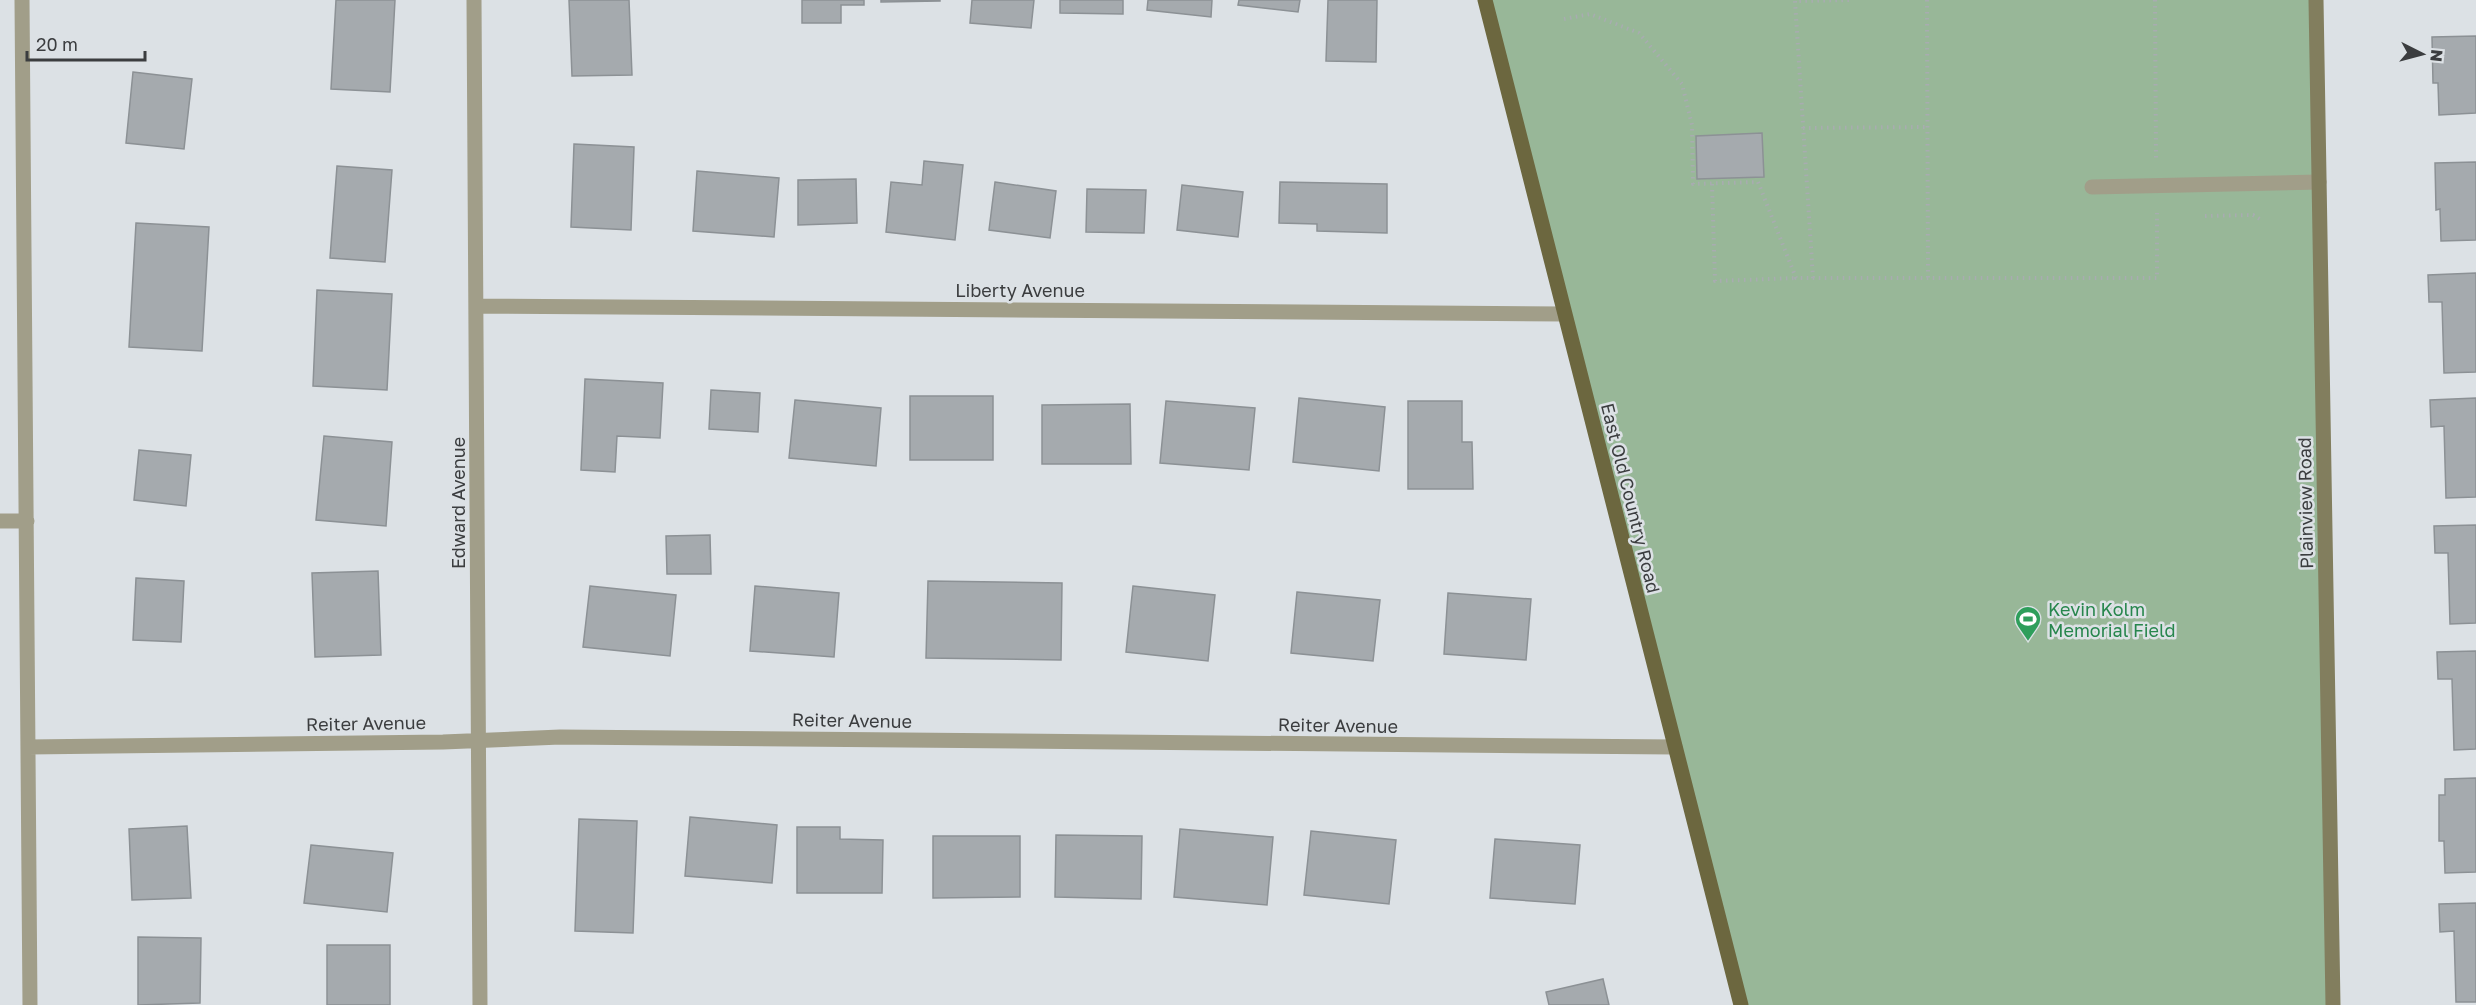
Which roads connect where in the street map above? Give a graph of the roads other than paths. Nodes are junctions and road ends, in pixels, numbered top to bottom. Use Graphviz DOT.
graph roads {
  1 [pos="22,0"];
  2 [pos="474,0"];
  3 [pos="1485,0"];
  4 [pos="2316,0"];
  5 [pos="2319,182"];
  6 [pos="2092,188"];
  7 [pos="476,306"];
  8 [pos="1564,314"];
  9 [pos="0,521"];
  10 [pos="27,521"];
  11 [pos="478,741"];
  12 [pos="28,747"];
  13 [pos="1675,747"];
  14 [pos="30,1005"];
  15 [pos="480,1005"];
  16 [pos="1741,1005"];
  17 [pos="2333,1005"];
  1 -- 10 [label="street"];
  2 -- 7 [label="street, Edward Avenue"];
  3 -- 8 [label="main road, East Old Country Road"];
  4 -- 5 [label="main road, Plainview Road"];
  5 -- 6 [label="street"];
  5 -- 17 [label="main road, Plainview Road"];
  7 -- 8 [label="street, Liberty Avenue"];
  7 -- 11 [label="street, Edward Avenue"];
  8 -- 13 [label="main road, East Old Country Road"];
  9 -- 10 [label="street"];
  10 -- 12 [label="street"];
  11 -- 12 [label="street, Reiter Avenue"];
  11 -- 13 [label="street, Reiter Avenue"];
  11 -- 15 [label="street, Edward Avenue"];
  12 -- 14 [label="street"];
  13 -- 16 [label="main road, East Old Country Road"];
}
